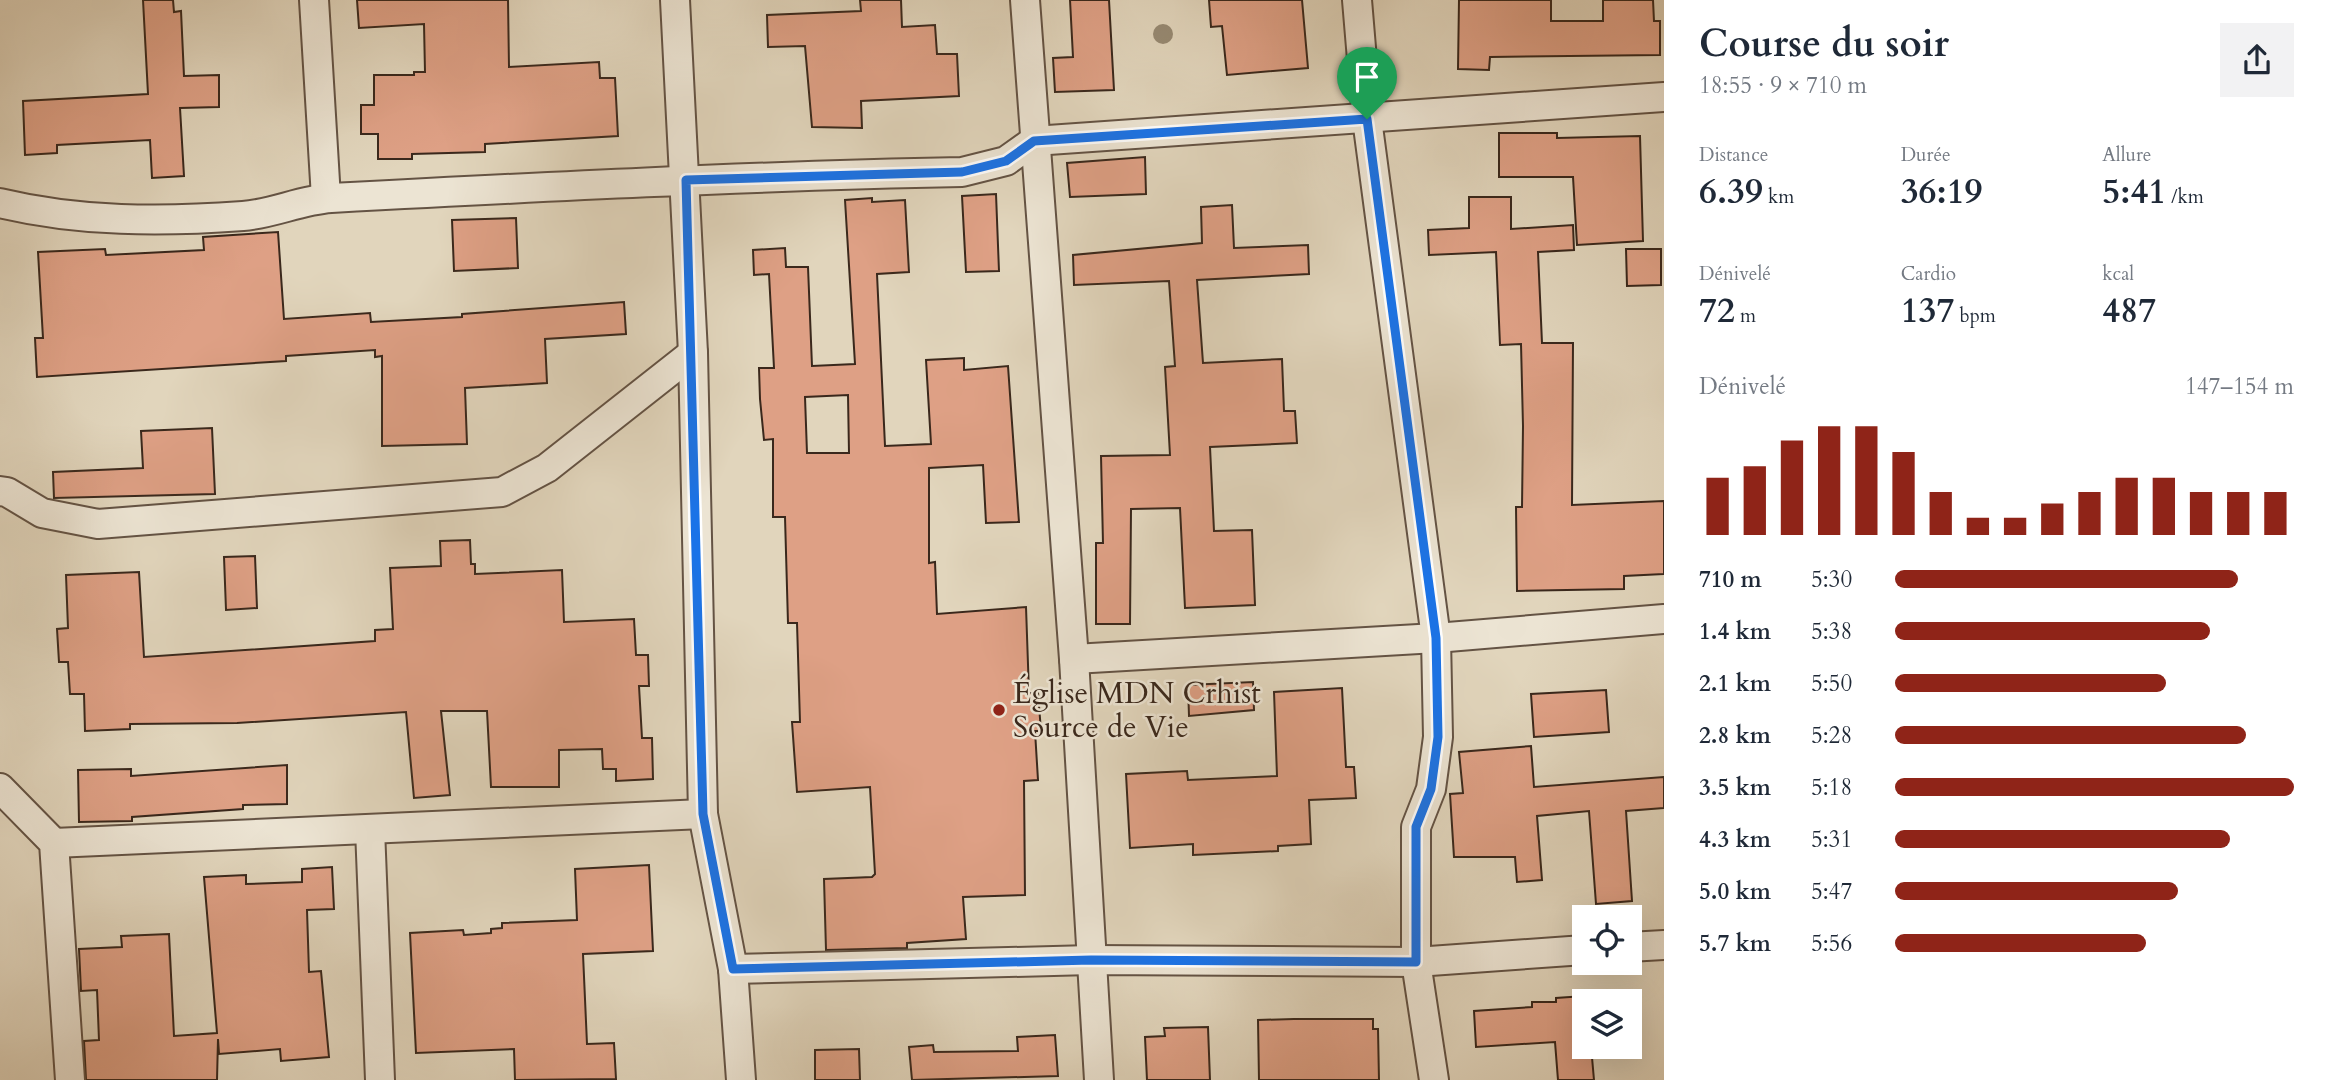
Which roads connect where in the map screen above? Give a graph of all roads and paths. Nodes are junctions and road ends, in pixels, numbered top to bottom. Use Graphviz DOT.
graph roads {
  1 [pos="314,0"];
  2 [pos="675,0"];
  3 [pos="1025,0"];
  4 [pos="1356,0"];
  5 [pos="1664,97"];
  6 [pos="1367,119"];
  7 [pos="1034,141"];
  8 [pos="686,180"];
  9 [pos="326,198"];
  10 [pos="0,203"];
  11 [pos="693,353"];
  12 [pos="0,491"];
  13 [pos="1664,619"];
  14 [pos="1436,638"];
  15 [pos="1074,659"];
  16 [pos="0,789"];
  17 [pos="703,814"];
  18 [pos="370,829"];
  19 [pos="54,843"];
  20 [pos="1664,944"];
  21 [pos="1642,946"];
  22 [pos="1572,951"];
  23 [pos="1091,960"];
  24 [pos="1416,962"];
  25 [pos="733,969"];
  26 [pos="70,1080"];
  27 [pos="380,1080"];
  28 [pos="741,1080"];
  29 [pos="1099,1080"];
  30 [pos="1434,1080"];
  1 -- 9 [label="street"];
  2 -- 8 [label="street"];
  3 -- 7 [label="street"];
  4 -- 6 [label="street"];
  5 -- 6 [label="street"];
  6 -- 7 [label="street"];
  6 -- 14 [label="street"];
  7 -- 8 [label="street"];
  7 -- 15 [label="street"];
  8 -- 9 [label="street"];
  8 -- 11 [label="street"];
  9 -- 10 [label="street"];
  11 -- 12 [label="street"];
  11 -- 17 [label="street"];
  13 -- 14 [label="street"];
  14 -- 15 [label="street"];
  14 -- 24 [label="street"];
  15 -- 23 [label="street"];
  16 -- 19 [label="street"];
  17 -- 18 [label="street"];
  17 -- 25 [label="street"];
  18 -- 19 [label="street"];
  18 -- 27 [label="street"];
  19 -- 26 [label="street"];
  20 -- 21 [label="street"];
  22 -- 24 [label="street"];
  23 -- 24 [label="street"];
  23 -- 25 [label="street"];
  23 -- 29 [label="street"];
  24 -- 30 [label="street"];
  25 -- 28 [label="street"];
}
